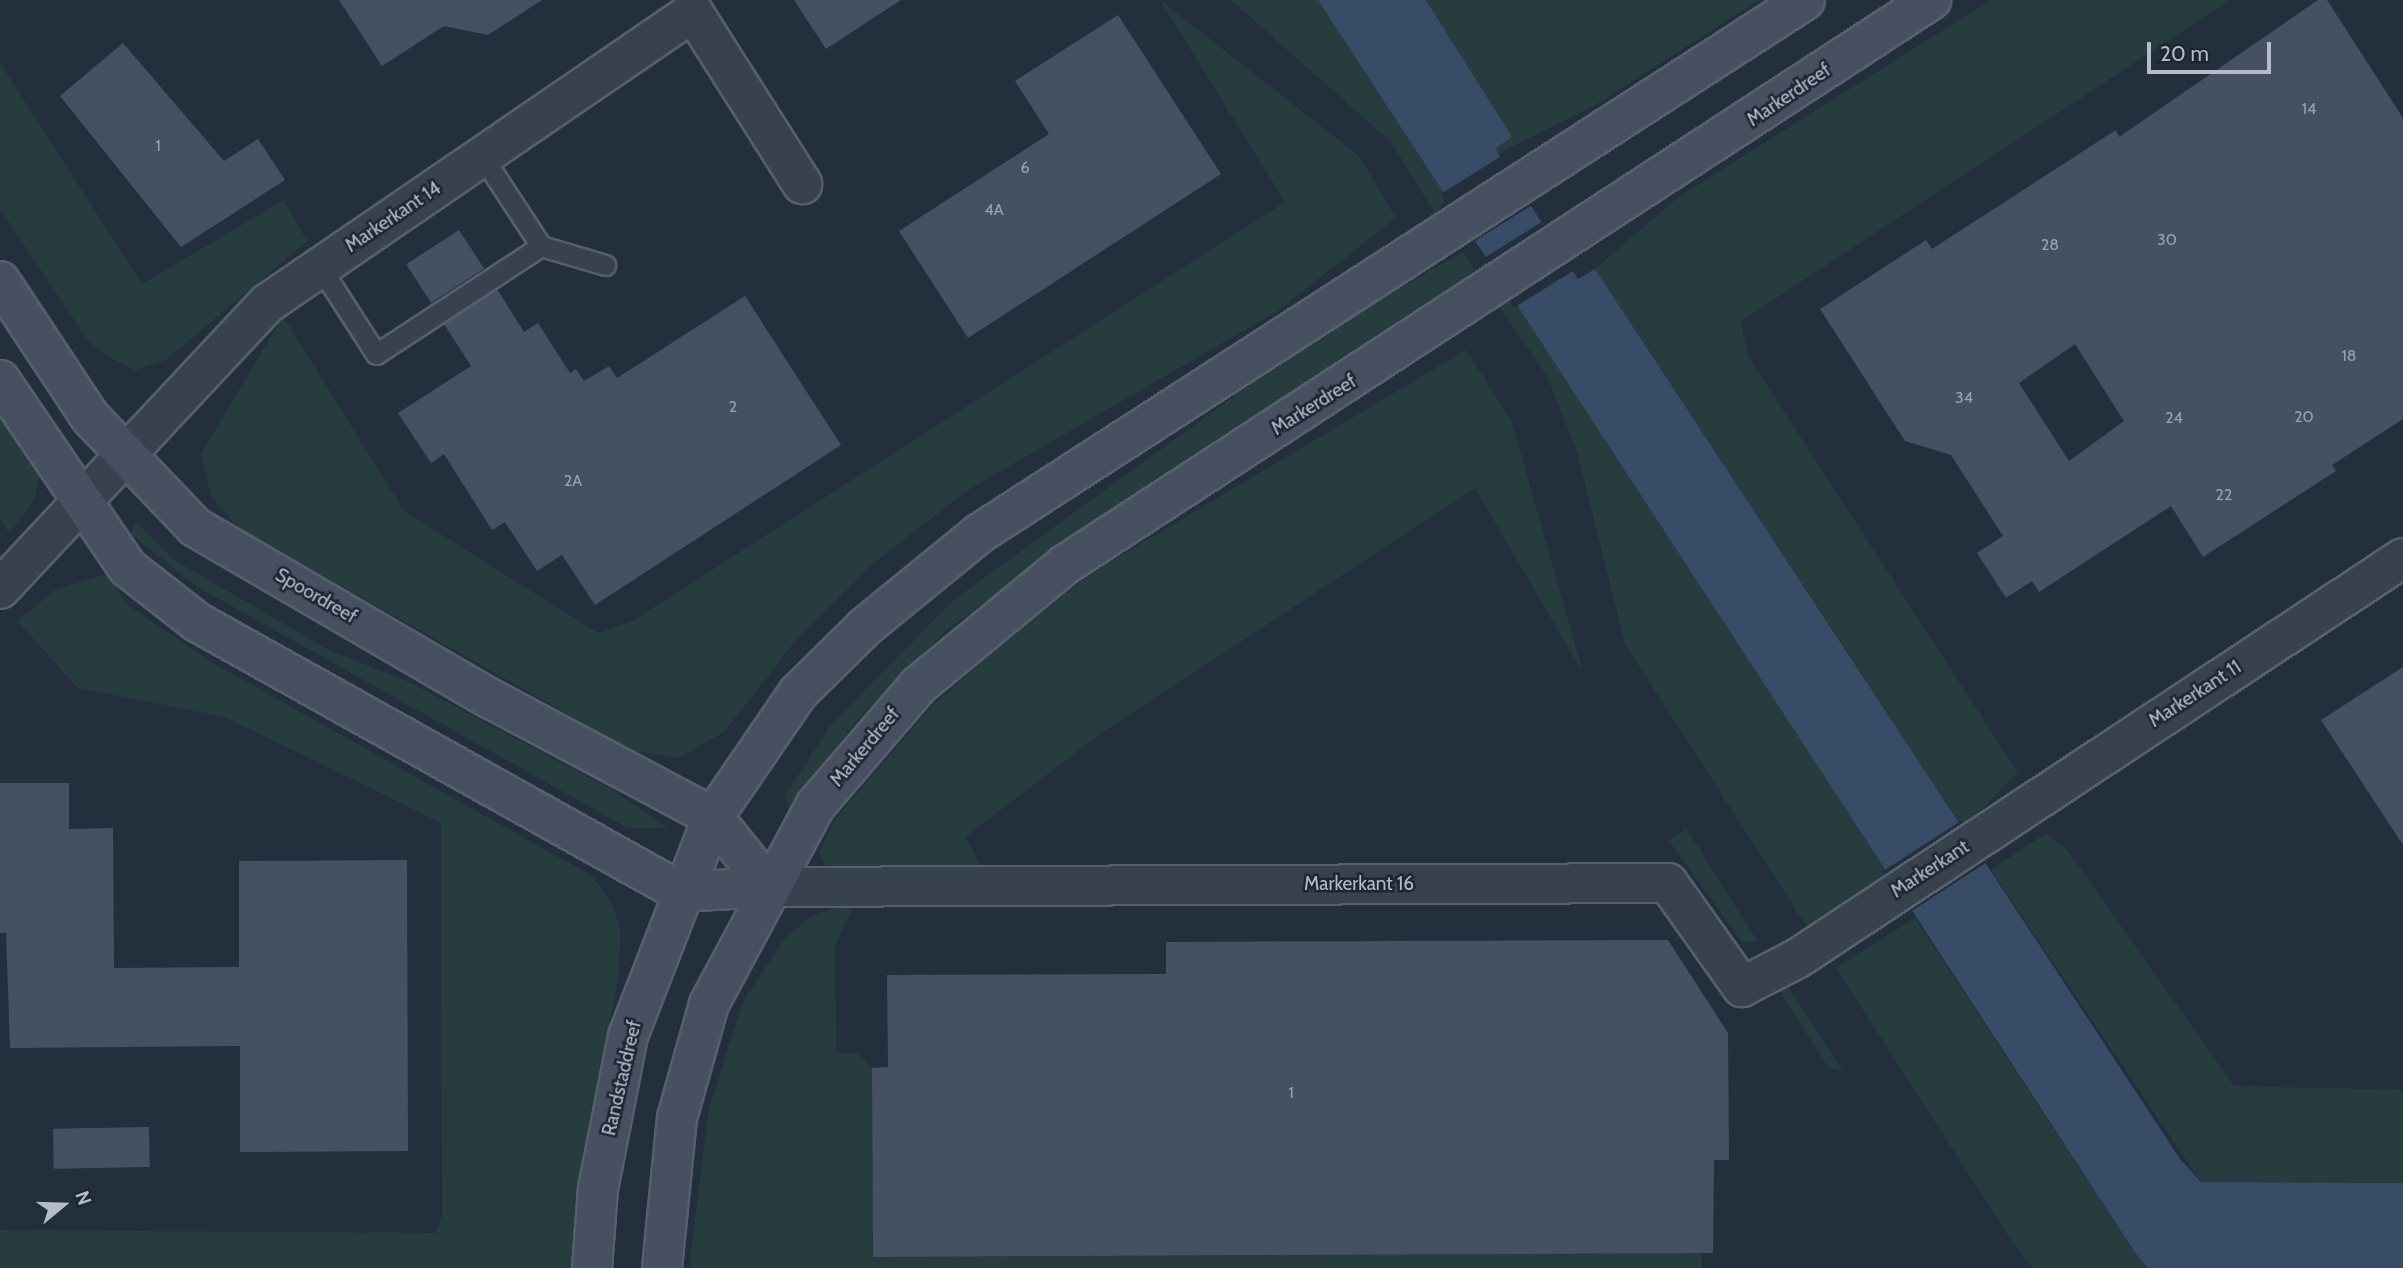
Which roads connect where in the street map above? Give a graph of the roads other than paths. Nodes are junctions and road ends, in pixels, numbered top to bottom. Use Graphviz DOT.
graph roads {
  1 [pos="1805,0"];
  2 [pos="1931,0"];
  3 [pos="689,6"];
  4 [pos="482,156"];
  5 [pos="802,184"];
  6 [pos="541,246"];
  7 [pos="605,265"];
  8 [pos="320,267"];
  9 [pos="0,281"];
  10 [pos="0,380"];
  11 [pos="126,460"];
  12 [pos="84,505"];
  13 [pos="2403,558"];
  14 [pos="0,589"];
  15 [pos="713,817"];
  16 [pos="1988,832"];
  17 [pos="769,887"];
  18 [pos="681,892"];
  19 [pos="1873,907"];
  20 [pos="592,1268"];
  21 [pos="662,1268"];
  1 -- 15 [label="main road"];
  2 -- 17 [label="main road, Markerdreef"];
  3 -- 4 [label="street, Markerkant 14"];
  3 -- 5 [label="street, Markerkant 14"];
  4 -- 6 [label="lane"];
  4 -- 8 [label="street, Markerkant 14"];
  6 -- 7 [label="lane"];
  6 -- 8 [label="lane"];
  8 -- 11 [label="street, Markerkant 14"];
  9 -- 11 [label="main road, Spoordreef"];
  10 -- 12 [label="main road"];
  11 -- 12 [label="street, Markerkant 14"];
  11 -- 15 [label="main road, Spoordreef"];
  12 -- 14 [label="street, Markerkant 14"];
  12 -- 18 [label="main road"];
  13 -- 16 [label="street, Markerkant 11"];
  15 -- 17 [label="main road"];
  15 -- 18 [label="main road, Randstaddreef"];
  16 -- 19 [label="street, Markerkant"];
  17 -- 18 [label="main road"];
  17 -- 19 [label="street, Markerkant 16"];
  17 -- 21 [label="main road"];
  18 -- 20 [label="main road, Randstaddreef"];
}
